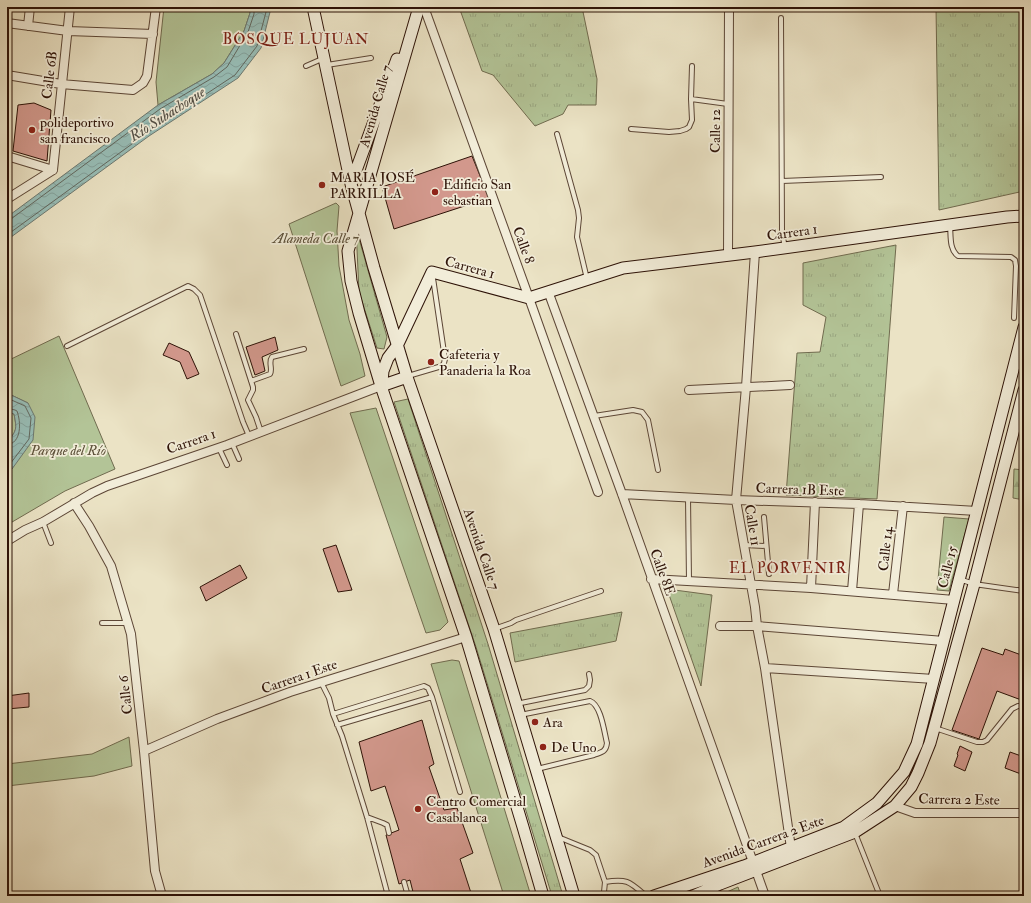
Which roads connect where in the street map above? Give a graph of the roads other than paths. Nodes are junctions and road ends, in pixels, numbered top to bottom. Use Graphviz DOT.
graph roads {
  1 [pos="30,7"];
  2 [pos="70,7"];
  3 [pos="156,7"];
  4 [pos="313,7"];
  5 [pos="417,7"];
  6 [pos="424,7"];
  7 [pos="729,7"];
  8 [pos="781,18"];
  9 [pos="7,23"];
  10 [pos="28,26"];
  11 [pos="68,31"];
  12 [pos="153,34"];
  13 [pos="372,58"];
  14 [pos="325,62"];
  15 [pos="306,66"];
  16 [pos="692,66"];
  17 [pos="7,75"];
  18 [pos="61,84"];
  19 [pos="691,99"];
  20 [pos="728,104"];
  21 [pos="631,129"];
  22 [pos="557,134"];
  23 [pos="7,156"];
  24 [pos="52,170"];
  25 [pos="881,177"];
  26 [pos="782,182"];
  27 [pos="351,184"];
  28 [pos="7,198"];
  29 [pos="1024,216"];
  30 [pos="950,225"];
  31 [pos="785,248"];
  32 [pos="755,252"];
  33 [pos="728,255"];
  34 [pos="432,272"];
  35 [pos="587,279"];
  36 [pos="548,291"];
  37 [pos="529,298"];
  38 [pos="1014,318"];
  39 [pos="1024,328"];
  40 [pos="236,334"];
  41 [pos="1022,343"];
  42 [pos="67,346"];
  43 [pos="397,346"];
  44 [pos="304,349"];
  45 [pos="407,377"];
  46 [pos="251,381"];
  47 [pos="790,385"];
  48 [pos="381,386"];
  49 [pos="746,387"];
  50 [pos="689,390"];
  51 [pos="1024,390"];
  52 [pos="1021,410"];
  53 [pos="593,416"];
  54 [pos="261,432"];
  55 [pos="249,436"];
  56 [pos="232,443"];
  57 [pos="219,447"];
  58 [pos="239,459"];
  59 [pos="227,465"];
  60 [pos="658,470"];
  61 [pos="598,492"];
  62 [pos="622,494"];
  63 [pos="688,497"];
  64 [pos="736,500"];
  65 [pos="815,502"];
  66 [pos="74,503"];
  67 [pos="859,504"];
  68 [pos="903,506"];
  69 [pos="977,511"];
  70 [pos="764,517"];
  71 [pos="43,522"];
  72 [pos="7,541"];
  73 [pos="51,543"];
  74 [pos="744,546"];
  75 [pos="766,546"];
  76 [pos="768,574"];
  77 [pos="652,579"];
  78 [pos="959,579"];
  79 [pos="689,581"];
  80 [pos="751,584"];
  81 [pos="974,584"];
  82 [pos="811,588"];
  83 [pos="601,591"];
  84 [pos="852,591"];
  85 [pos="1024,591"];
  86 [pos="893,594"];
  87 [pos="954,600"];
  88 [pos="102,623"];
  89 [pos="128,623"];
  90 [pos="720,626"];
  91 [pos="757,626"];
  92 [pos="494,629"];
  93 [pos="466,637"];
  94 [pos="944,641"];
  95 [pos="766,668"];
  96 [pos="589,674"];
  97 [pos="934,679"];
  98 [pos="321,682"];
  99 [pos="432,697"];
  100 [pos="516,704"];
  101 [pos="1024,706"];
  102 [pos="333,714"];
  103 [pos="519,715"];
  104 [pos="337,725"];
  105 [pos="934,728"];
  106 [pos="144,751"];
  107 [pos="536,769"];
  108 [pos="460,792"];
  109 [pos="877,803"];
  110 [pos="894,806"];
  111 [pos="1024,813"];
  112 [pos="367,817"];
  113 [pos="855,832"];
  114 [pos="389,834"];
  115 [pos="556,836"];
  116 [pos="791,848"];
  117 [pos="755,866"];
  118 [pos="404,882"];
  119 [pos="605,882"];
  120 [pos="162,896"];
  121 [pos="388,896"];
  122 [pos="408,896"];
  123 [pos="543,896"];
  124 [pos="574,896"];
  125 [pos="601,896"];
  126 [pos="646,896"];
  127 [pos="654,896"];
  128 [pos="693,896"];
  129 [pos="766,896"];
  130 [pos="880,896"];
  1 -- 10 [label="street"];
  2 -- 11 [label="street, Calle 6B"];
  3 -- 12 [label="street"];
  4 -- 14 [label="street, Avenida Calle 7"];
  5 -- 27 [label="street, Avenida Calle 7"];
  5 -- 48 [label="street, Avenida Calle 7"];
  6 -- 37 [label="street, Calle 8"];
  7 -- 20 [label="street, Calle 12"];
  8 -- 26 [label="lane"];
  9 -- 10 [label="street"];
  10 -- 11 [label="street"];
  11 -- 12 [label="street"];
  11 -- 18 [label="street, Calle 6B"];
  12 -- 18 [label="street"];
  13 -- 14 [label="lane"];
  14 -- 15 [label="lane"];
  14 -- 27 [label="street, Avenida Calle 7"];
  16 -- 19 [label="lane"];
  17 -- 18 [label="street"];
  18 -- 24 [label="street, Calle 6B"];
  19 -- 20 [label="lane"];
  19 -- 21 [label="lane"];
  20 -- 33 [label="street, Calle 12"];
  22 -- 35 [label="lane"];
  23 -- 24 [label="street"];
  24 -- 28 [label="street"];
  25 -- 26 [label="lane"];
  26 -- 31 [label="lane"];
  27 -- 43 [label="street, Avenida Calle 7"];
  29 -- 30 [label="street, Carrera 1"];
  30 -- 31 [label="street, Carrera 1"];
  30 -- 38 [label="lane"];
  31 -- 32 [label="street, Carrera 1"];
  32 -- 33 [label="street, Carrera 1"];
  32 -- 49 [label="street, Calle 11"];
  33 -- 35 [label="street, Carrera 1"];
  34 -- 37 [label="street, Carrera 1"];
  34 -- 43 [label="street, Carrera 1"];
  34 -- 45 [label="lane"];
  35 -- 36 [label="street, Carrera 1"];
  36 -- 37 [label="street, Carrera 1"];
  36 -- 53 [label="street, Calle 8E"];
  37 -- 61 [label="street, Calle 8"];
  39 -- 41 [label="street, Calle 15"];
  40 -- 46 [label="lane"];
  41 -- 69 [label="street, Calle 15"];
  42 -- 55 [label="lane"];
  43 -- 45 [label="street, Avenida Calle 7"];
  43 -- 48 [label="street, Carrera 1"];
  44 -- 46 [label="lane"];
  45 -- 48 [label="street"];
  45 -- 92 [label="street, Avenida Calle 7"];
  46 -- 54 [label="lane"];
  47 -- 49 [label="street"];
  48 -- 54 [label="street, Carrera 1"];
  48 -- 93 [label="street, Avenida Calle 7"];
  49 -- 50 [label="street"];
  49 -- 64 [label="street, Calle 11"];
  51 -- 52 [label="street"];
  52 -- 81 [label="street"];
  53 -- 60 [label="lane"];
  53 -- 62 [label="street, Calle 8E"];
  54 -- 55 [label="street, Carrera 1"];
  55 -- 56 [label="street, Carrera 1"];
  56 -- 57 [label="street, Carrera 1"];
  56 -- 58 [label="lane"];
  57 -- 59 [label="lane"];
  57 -- 66 [label="street, Carrera 1"];
  62 -- 63 [label="street, Carrera 1B Este"];
  62 -- 77 [label="street, Calle 8E"];
  63 -- 64 [label="street, Carrera 1B Este"];
  63 -- 79 [label="lane"];
  64 -- 65 [label="street, Carrera 1B Este"];
  64 -- 74 [label="street, Calle 11"];
  65 -- 67 [label="street, Carrera 1B Este"];
  65 -- 82 [label="street"];
  66 -- 71 [label="street, Carrera 1"];
  66 -- 89 [label="street, Calle 6"];
  67 -- 68 [label="street, Carrera 1B Este"];
  67 -- 84 [label="street"];
  68 -- 69 [label="street, Carrera 1B Este"];
  68 -- 86 [label="street, Calle 14"];
  69 -- 78 [label="street, Calle 15"];
  70 -- 75 [label="lane"];
  71 -- 72 [label="street, Carrera 1"];
  71 -- 73 [label="lane"];
  74 -- 75 [label="lane"];
  74 -- 80 [label="street, Calle 11"];
  75 -- 76 [label="lane"];
  77 -- 79 [label="street"];
  77 -- 117 [label="street, Calle 8E"];
  78 -- 81 [label="lane"];
  78 -- 87 [label="street, Calle 15"];
  79 -- 80 [label="street"];
  80 -- 82 [label="street"];
  80 -- 91 [label="street, Calle 11"];
  81 -- 85 [label="lane"];
  81 -- 105 [label="street"];
  82 -- 84 [label="street"];
  83 -- 92 [label="lane"];
  84 -- 86 [label="street"];
  86 -- 87 [label="street"];
  87 -- 94 [label="street, Calle 15"];
  88 -- 89 [label="lane"];
  89 -- 106 [label="street, Calle 6"];
  90 -- 91 [label="street"];
  91 -- 94 [label="street"];
  91 -- 95 [label="street, Calle 11"];
  92 -- 100 [label="street, Avenida Calle 7"];
  93 -- 98 [label="street, Carrera 1 Este"];
  93 -- 123 [label="street, Avenida Calle 7"];
  94 -- 97 [label="street, Calle 15"];
  95 -- 97 [label="street"];
  95 -- 116 [label="street, Calle 11"];
  96 -- 100 [label="lane"];
  97 -- 109 [label="street, Calle 15"];
  98 -- 102 [label="lane"];
  98 -- 106 [label="street, Carrera 1 Este"];
  99 -- 102 [label="lane"];
  99 -- 104 [label="lane"];
  99 -- 108 [label="lane"];
  100 -- 103 [label="street, Avenida Calle 7"];
  101 -- 105 [label="lane"];
  102 -- 104 [label="lane"];
  103 -- 107 [label="street, Avenida Calle 7"];
  103 -- 107 [label="lane"];
  104 -- 112 [label="lane"];
  105 -- 110 [label="street"];
  106 -- 120 [label="street, Calle 6"];
  107 -- 115 [label="street, Avenida Calle 7"];
  109 -- 116 [label="street, Avenida Carrera 2 Este"];
  110 -- 111 [label="street, Carrera 2 Este"];
  110 -- 113 [label="street, Avenida Carrera 2 Este"];
  112 -- 114 [label="lane"];
  112 -- 121 [label="lane"];
  113 -- 117 [label="street, Avenida Carrera 2 Este"];
  113 -- 130 [label="lane"];
  115 -- 119 [label="lane"];
  115 -- 124 [label="street, Avenida Calle 7"];
  116 -- 117 [label="street, Avenida Carrera 2 Este"];
  117 -- 127 [label="street, Avenida Carrera 2 Este"];
  117 -- 128 [label="street, Avenida Carrera 2 Este"];
  117 -- 129 [label="street"];
  118 -- 122 [label="lane"];
  119 -- 125 [label="lane"];
  119 -- 126 [label="lane"];
}
